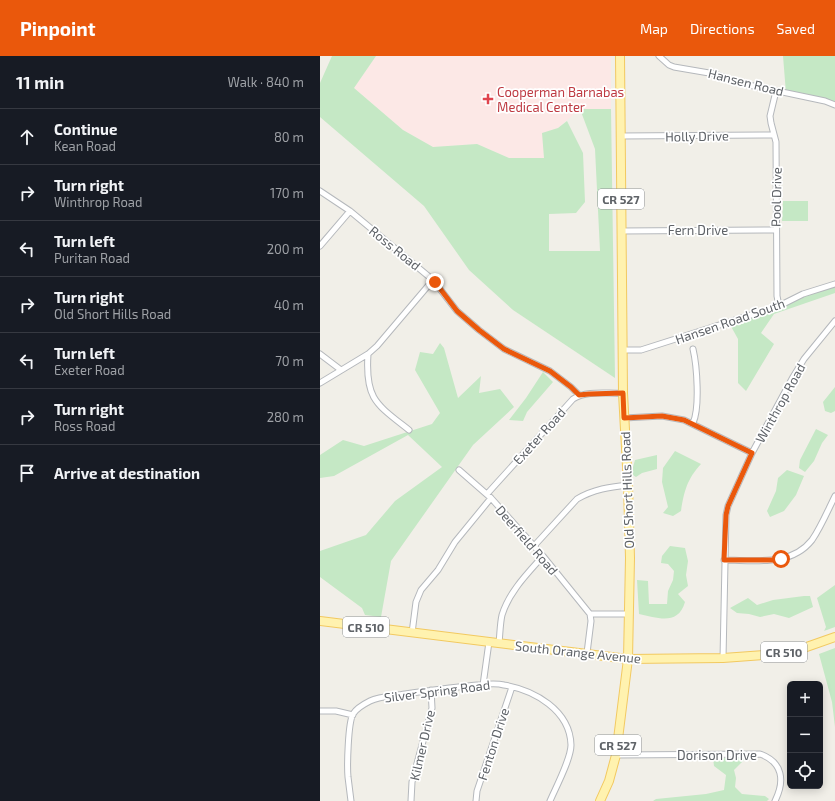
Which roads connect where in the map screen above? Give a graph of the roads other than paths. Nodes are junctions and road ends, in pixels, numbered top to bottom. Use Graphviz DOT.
graph roads {
  1 [pos="620,56"];
  2 [pos="659,56"];
  3 [pos="776,90"];
  4 [pos="835,105"];
  5 [pos="774,135"];
  6 [pos="620,136"];
  7 [pos="320,191"];
  8 [pos="350,211"];
  9 [pos="776,230"];
  10 [pos="621,231"];
  11 [pos="320,246"];
  12 [pos="433,280"];
  13 [pos="835,284"];
  14 [pos="779,306"];
  15 [pos="835,321"];
  16 [pos="693,349"];
  17 [pos="623,350"];
  18 [pos="320,354"];
  19 [pos="368,354"];
  20 [pos="341,370"];
  21 [pos="320,382"];
  22 [pos="623,393"];
  23 [pos="579,395"];
  24 [pos="624,418"];
  25 [pos="692,423"];
  26 [pos="409,430"];
  27 [pos="752,453"];
  28 [pos="459,470"];
  29 [pos="628,485"];
  30 [pos="487,494"];
  31 [pos="835,496"];
  32 [pos="491,498"];
  33 [pos="534,546"];
  34 [pos="543,556"];
  35 [pos="724,560"];
  36 [pos="590,614"];
  37 [pos="629,614"];
  38 [pos="320,621"];
  39 [pos="412,632"];
  40 [pos="835,637"];
  41 [pos="489,642"];
  42 [pos="498,643"];
  43 [pos="586,653"];
  44 [pos="628,658"];
  45 [pos="723,658"];
  46 [pos="483,685"];
  47 [pos="512,687"];
  48 [pos="430,690"];
  49 [pos="320,711"];
  50 [pos="353,715"];
  51 [pos="616,755"];
  52 [pos="351,801"];
  53 [pos="411,801"];
  54 [pos="476,801"];
  55 [pos="550,801"];
  56 [pos="600,801"];
  57 [pos="775,801"];
  1 -- 6 [label="main road, Old Short Hills Road / CR 527"];
  2 -- 3 [label="street, Hansen Road"];
  3 -- 4 [label="street, Hansen Road"];
  3 -- 5 [label="street, Pool Drive"];
  5 -- 6 [label="street, Holly Drive"];
  5 -- 9 [label="street, Pool Drive"];
  6 -- 10 [label="main road, Old Short Hills Road / CR 527"];
  7 -- 8 [label="street, Ross Road"];
  8 -- 11 [label="street"];
  8 -- 12 [label="street, Ross Road"];
  9 -- 10 [label="street, Fern Drive"];
  9 -- 14 [label="street, Pool Drive"];
  10 -- 17 [label="main road, Old Short Hills Road / CR 527"];
  12 -- 19 [label="street"];
  12 -- 23 [label="street, Ross Road"];
  13 -- 14 [label="street, Hansen Road South"];
  14 -- 17 [label="street, Hansen Road South"];
  15 -- 27 [label="street, Winthrop Road"];
  16 -- 25 [label="street"];
  17 -- 22 [label="main road, Old Short Hills Road / CR 527"];
  18 -- 20 [label="street"];
  19 -- 20 [label="street"];
  19 -- 26 [label="street"];
  20 -- 21 [label="street"];
  22 -- 23 [label="street"];
  22 -- 24 [label="main road, Old Short Hills Road / CR 527"];
  23 -- 30 [label="street, Exeter Road"];
  24 -- 25 [label="street"];
  24 -- 29 [label="main road, Old Short Hills Road / CR 527"];
  25 -- 27 [label="street"];
  27 -- 35 [label="street, Winthrop Road"];
  28 -- 30 [label="street, Deerfield Road"];
  29 -- 33 [label="street"];
  29 -- 37 [label="main road, Old Short Hills Road / CR 527"];
  30 -- 32 [label="street, Deerfield Road"];
  31 -- 35 [label="street"];
  32 -- 33 [label="street, Deerfield Road"];
  32 -- 39 [label="street"];
  33 -- 34 [label="street, Deerfield Road"];
  34 -- 36 [label="street, Deerfield Road"];
  34 -- 42 [label="street"];
  35 -- 45 [label="street, Winthrop Road"];
  36 -- 37 [label="street"];
  36 -- 43 [label="street"];
  37 -- 44 [label="main road, Old Short Hills Road / CR 527"];
  38 -- 39 [label="main road, South Orange Avenue / CR 510"];
  39 -- 41 [label="main road, South Orange Avenue / CR 510"];
  40 -- 45 [label="main road, South Orange Avenue / CR 510"];
  41 -- 42 [label="main road, South Orange Avenue / CR 510"];
  41 -- 46 [label="street"];
  42 -- 43 [label="main road, South Orange Avenue / CR 510"];
  43 -- 44 [label="main road, South Orange Avenue / CR 510"];
  44 -- 45 [label="main road, South Orange Avenue / CR 510"];
  44 -- 51 [label="main road, Old Short Hills Road / CR 527"];
  46 -- 47 [label="street, Silver Spring Road"];
  46 -- 48 [label="street, Silver Spring Road"];
  47 -- 54 [label="street, Fenton Drive"];
  47 -- 55 [label="street, Silver Spring Road"];
  48 -- 50 [label="street, Silver Spring Road"];
  48 -- 53 [label="street, Kilmer Drive"];
  49 -- 50 [label="street"];
  50 -- 52 [label="street"];
  51 -- 56 [label="main road, Old Short Hills Road / CR 527"];
  51 -- 57 [label="street, Dorison Drive"];
}
